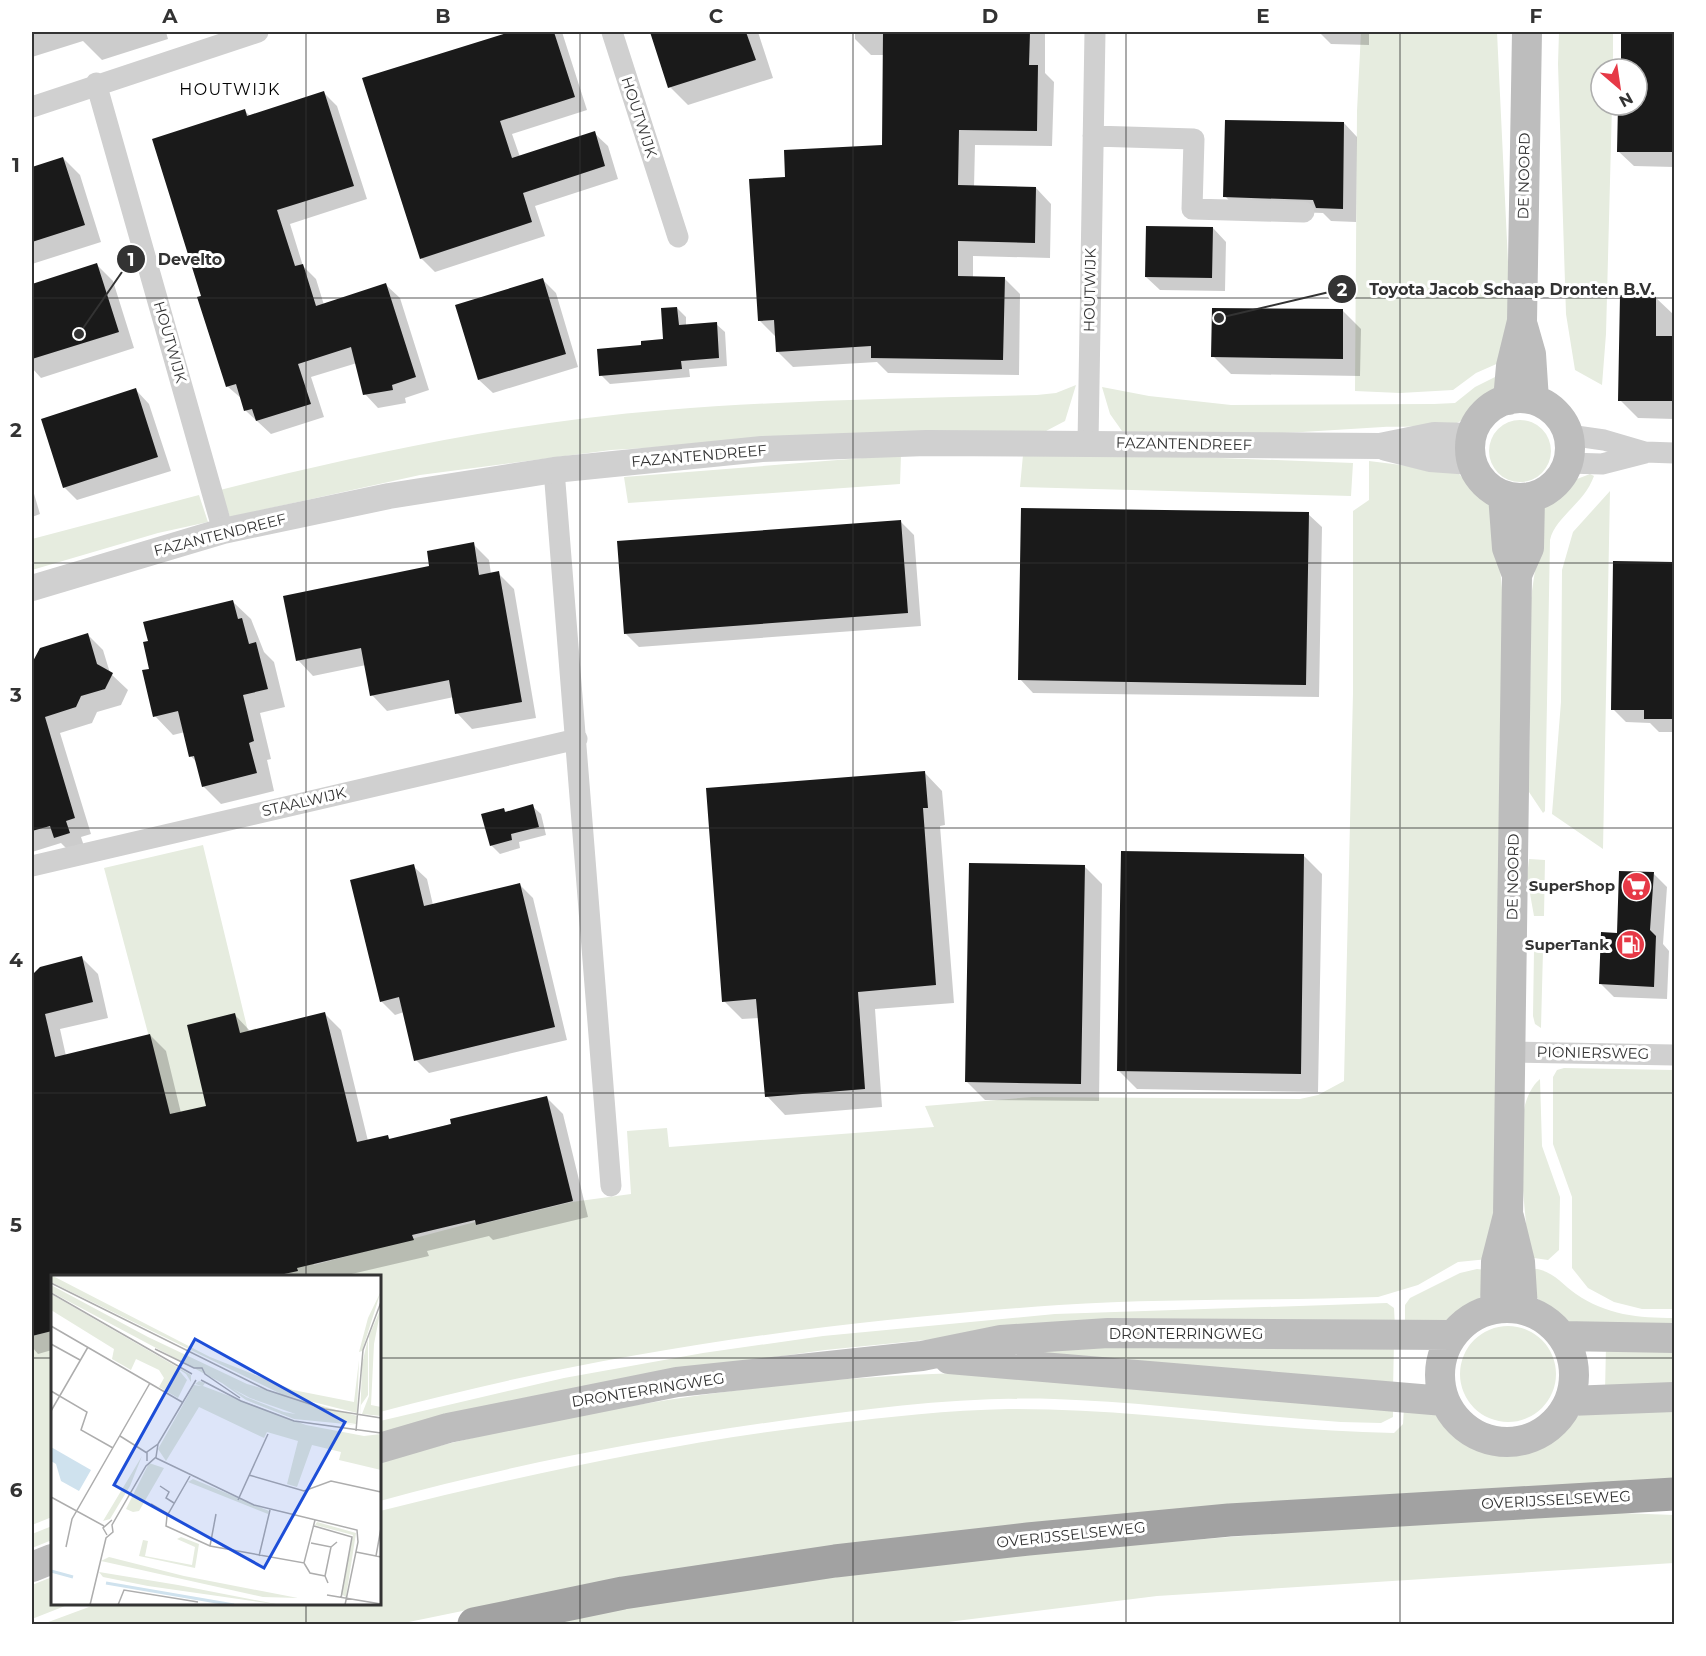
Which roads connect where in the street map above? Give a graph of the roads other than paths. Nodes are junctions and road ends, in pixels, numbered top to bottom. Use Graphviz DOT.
graph roads {
  1 [pos="258,32"];
  2 [pos="612,32"];
  3 [pos="1095,32"];
  4 [pos="1527,32"];
  5 [pos="96,83"];
  6 [pos="32,107"];
  7 [pos="1093,136"];
  8 [pos="1304,212"];
  9 [pos="678,237"];
  10 [pos="1521,400"];
  11 [pos="1088,443"];
  12 [pos="1472,449"];
  13 [pos="1569,449"];
  14 [pos="1645,452"];
  15 [pos="1674,453"];
  16 [pos="554,470"];
  17 [pos="1516,496"];
  18 [pos="223,531"];
  19 [pos="32,588"];
  20 [pos="577,739"];
  21 [pos="32,866"];
  22 [pos="1511,1052"];
  23 [pos="1674,1055"];
  24 [pos="611,1186"];
  25 [pos="1509,1309"];
  26 [pos="1452,1335"];
  27 [pos="1562,1336"];
  28 [pos="1674,1338"];
  29 [pos="922,1356"];
  30 [pos="1674,1397"];
  31 [pos="1444,1401"];
  32 [pos="1569,1401"];
  33 [pos="381,1448"];
  34 [pos="1674,1494"];
  35 [pos="51,1559"];
  36 [pos="32,1567"];
  37 [pos="474,1624"];
  1 -- 5 [label="street"];
  2 -- 9 [label="street, HOUTWIJK"];
  3 -- 7 [label="street, HOUTWIJK"];
  4 -- 10 [label="main road, DE NOORD"];
  5 -- 6 [label="street"];
  5 -- 18 [label="street, HOUTWIJK"];
  7 -- 8 [label="street"];
  7 -- 11 [label="street, HOUTWIJK"];
  10 -- 12 [label="main road"];
  10 -- 13 [label="main road"];
  11 -- 12 [label="street, FAZANTENDREEF"];
  11 -- 16 [label="street, FAZANTENDREEF"];
  12 -- 17 [label="main road"];
  13 -- 14 [label="street"];
  13 -- 14 [label="street"];
  13 -- 17 [label="main road"];
  14 -- 15 [label="street"];
  16 -- 18 [label="street, FAZANTENDREEF"];
  16 -- 20 [label="street"];
  17 -- 22 [label="main road, DE NOORD"];
  18 -- 19 [label="street, FAZANTENDREEF"];
  20 -- 21 [label="street, STAALWIJK"];
  20 -- 24 [label="street"];
  22 -- 23 [label="street, PIONIERSWEG"];
  22 -- 25 [label="main road, DE NOORD"];
  25 -- 26 [label="main road"];
  25 -- 27 [label="main road"];
  26 -- 29 [label="main road, DRONTERRINGWEG"];
  26 -- 31 [label="main road"];
  27 -- 28 [label="main road"];
  27 -- 32 [label="main road"];
  29 -- 31 [label="main road, DRONTERRINGWEG"];
  29 -- 33 [label="main road, DRONTERRINGWEG"];
  30 -- 32 [label="main road"];
  31 -- 32 [label="main road"];
  34 -- 37 [label="highway, OVERIJSSELSEWEG"];
  35 -- 36 [label="main road"];
}
